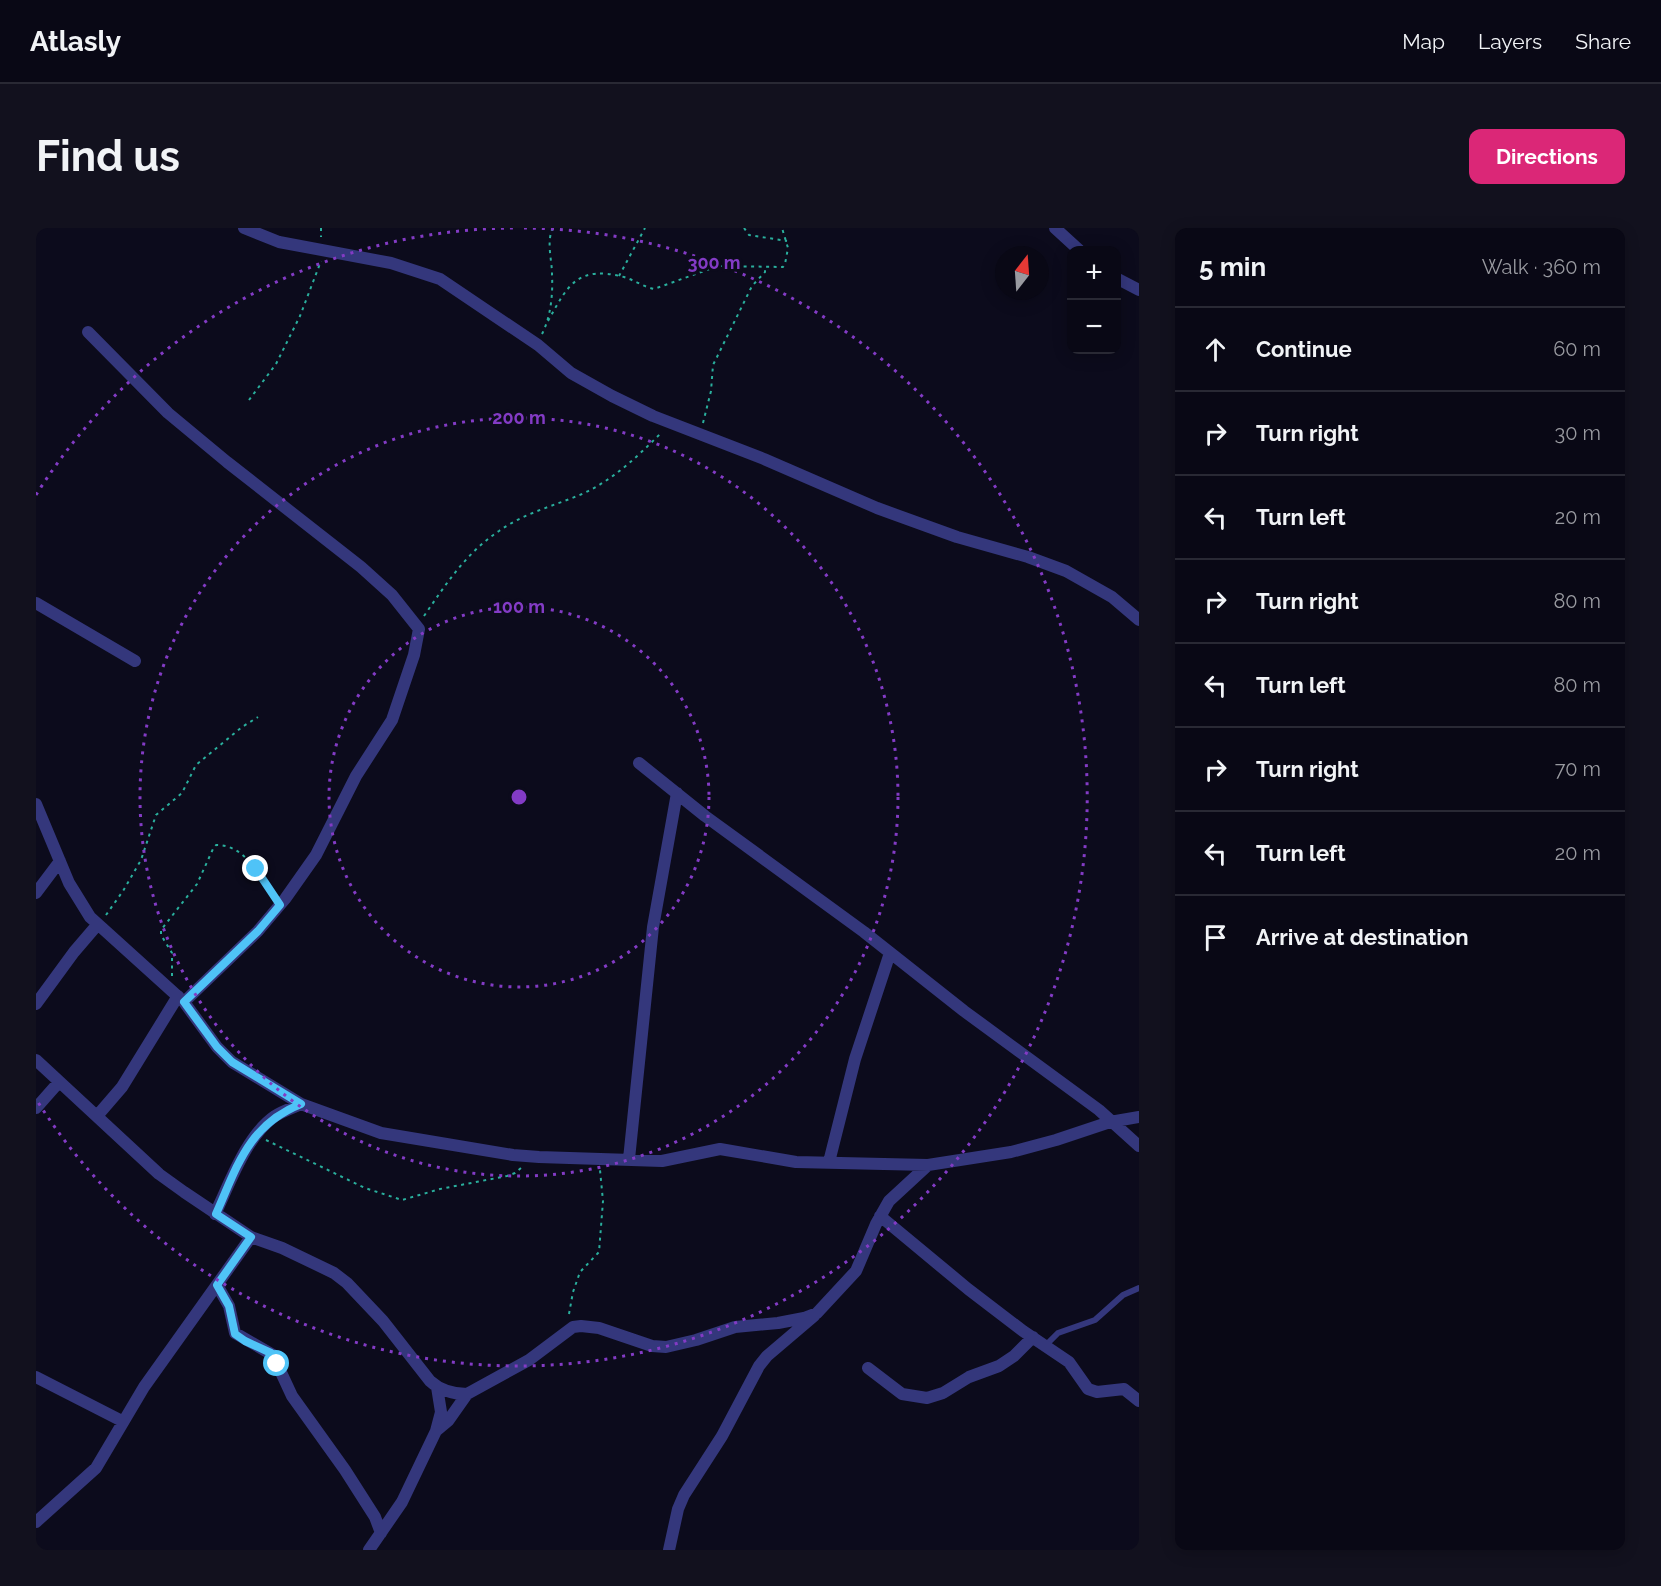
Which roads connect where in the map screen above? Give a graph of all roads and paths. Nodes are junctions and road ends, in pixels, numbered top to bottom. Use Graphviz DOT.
graph roads {
  1 [pos="244,228"];
  2 [pos="553,228"];
  3 [pos="645,228"];
  4 [pos="744,228"];
  5 [pos="782,228"];
  6 [pos="1055,228"];
  7 [pos="787,241"];
  8 [pos="1075,246"];
  9 [pos="323,250"];
  10 [pos="765,267"];
  11 [pos="619,276"];
  12 [pos="1121,281"];
  13 [pos="1139,290"];
  14 [pos="548,321"];
  15 [pos="88,332"];
  16 [pos="538,345"];
  17 [pos="249,400"];
  18 [pos="672,423"];
  19 [pos="700,434"];
  20 [pos="36,603"];
  21 [pos="1139,620"];
  22 [pos="417,626"];
  23 [pos="135,661"];
  24 [pos="258,717"];
  25 [pos="639,763"];
  26 [pos="677,793"];
  27 [pos="36,804"];
  28 [pos="60,861"];
  29 [pos="36,893"];
  30 [pos="280,905"];
  31 [pos="98,924"];
  32 [pos="890,952"];
  33 [pos="178,996"];
  34 [pos="36,1004"];
  35 [pos="36,1060"];
  36 [pos="59,1082"];
  37 [pos="301,1104"];
  38 [pos="36,1108"];
  39 [pos="98,1116"];
  40 [pos="1139,1117"];
  41 [pos="1110,1122"];
  42 [pos="255,1135"];
  43 [pos="1139,1146"];
  44 [pos="530,1156"];
  45 [pos="598,1159"];
  46 [pos="629,1159"];
  47 [pos="829,1162"];
  48 [pos="928,1165"];
  49 [pos="216,1214"];
  50 [pos="880,1216"];
  51 [pos="251,1237"];
  52 [pos="217,1285"];
  53 [pos="1139,1288"];
  54 [pos="817,1313"];
  55 [pos="567,1331"];
  56 [pos="1033,1337"];
  57 [pos="1046,1345"];
  58 [pos="868,1368"];
  59 [pos="36,1377"];
  60 [pos="437,1387"];
  61 [pos="467,1394"];
  62 [pos="1139,1401"];
  63 [pos="122,1421"];
  64 [pos="436,1431"];
  65 [pos="36,1522"];
  66 [pos="381,1533"];
  67 [pos="369,1550"];
  68 [pos="669,1550"];
  1 -- 9 [label="street"];
  2 -- 14 [label="path"];
  3 -- 11 [label="path"];
  4 -- 7 [label="path"];
  5 -- 7 [label="path"];
  6 -- 8 [label="street"];
  7 -- 10 [label="path"];
  9 -- 16 [label="street"];
  9 -- 17 [label="path"];
  10 -- 11 [label="path"];
  10 -- 19 [label="path"];
  11 -- 14 [label="path"];
  12 -- 13 [label="street"];
  14 -- 16 [label="path"];
  15 -- 22 [label="street"];
  16 -- 18 [label="street"];
  18 -- 19 [label="street"];
  18 -- 22 [label="path"];
  19 -- 21 [label="street"];
  20 -- 23 [label="street"];
  22 -- 30 [label="street"];
  24 -- 31 [label="path"];
  25 -- 26 [label="street"];
  26 -- 32 [label="street"];
  26 -- 46 [label="street"];
  27 -- 28 [label="street"];
  28 -- 29 [label="street"];
  28 -- 31 [label="street"];
  30 -- 33 [label="street"];
  30 -- 33 [label="path"];
  31 -- 33 [label="street"];
  31 -- 34 [label="street"];
  32 -- 41 [label="street"];
  32 -- 47 [label="street"];
  33 -- 37 [label="street"];
  33 -- 39 [label="street"];
  35 -- 36 [label="street"];
  36 -- 38 [label="street"];
  36 -- 39 [label="street"];
  37 -- 42 [label="street"];
  37 -- 44 [label="street"];
  39 -- 49 [label="street"];
  40 -- 41 [label="street"];
  41 -- 43 [label="street"];
  41 -- 48 [label="street"];
  42 -- 44 [label="path"];
  42 -- 49 [label="street"];
  44 -- 45 [label="street"];
  45 -- 46 [label="street"];
  45 -- 55 [label="path"];
  46 -- 47 [label="street"];
  47 -- 48 [label="street"];
  48 -- 50 [label="street"];
  49 -- 51 [label="street"];
  50 -- 54 [label="street"];
  50 -- 56 [label="street"];
  51 -- 52 [label="street"];
  51 -- 60 [label="street"];
  52 -- 63 [label="street"];
  52 -- 66 [label="street"];
  53 -- 57 [label="lane"];
  54 -- 55 [label="street"];
  54 -- 68 [label="street"];
  55 -- 61 [label="street"];
  56 -- 57 [label="street"];
  56 -- 58 [label="street"];
  57 -- 62 [label="street"];
  59 -- 63 [label="street"];
  60 -- 61 [label="street"];
  60 -- 64 [label="street"];
  61 -- 64 [label="street"];
  63 -- 65 [label="street"];
  64 -- 66 [label="street"];
  66 -- 67 [label="street"];
}
